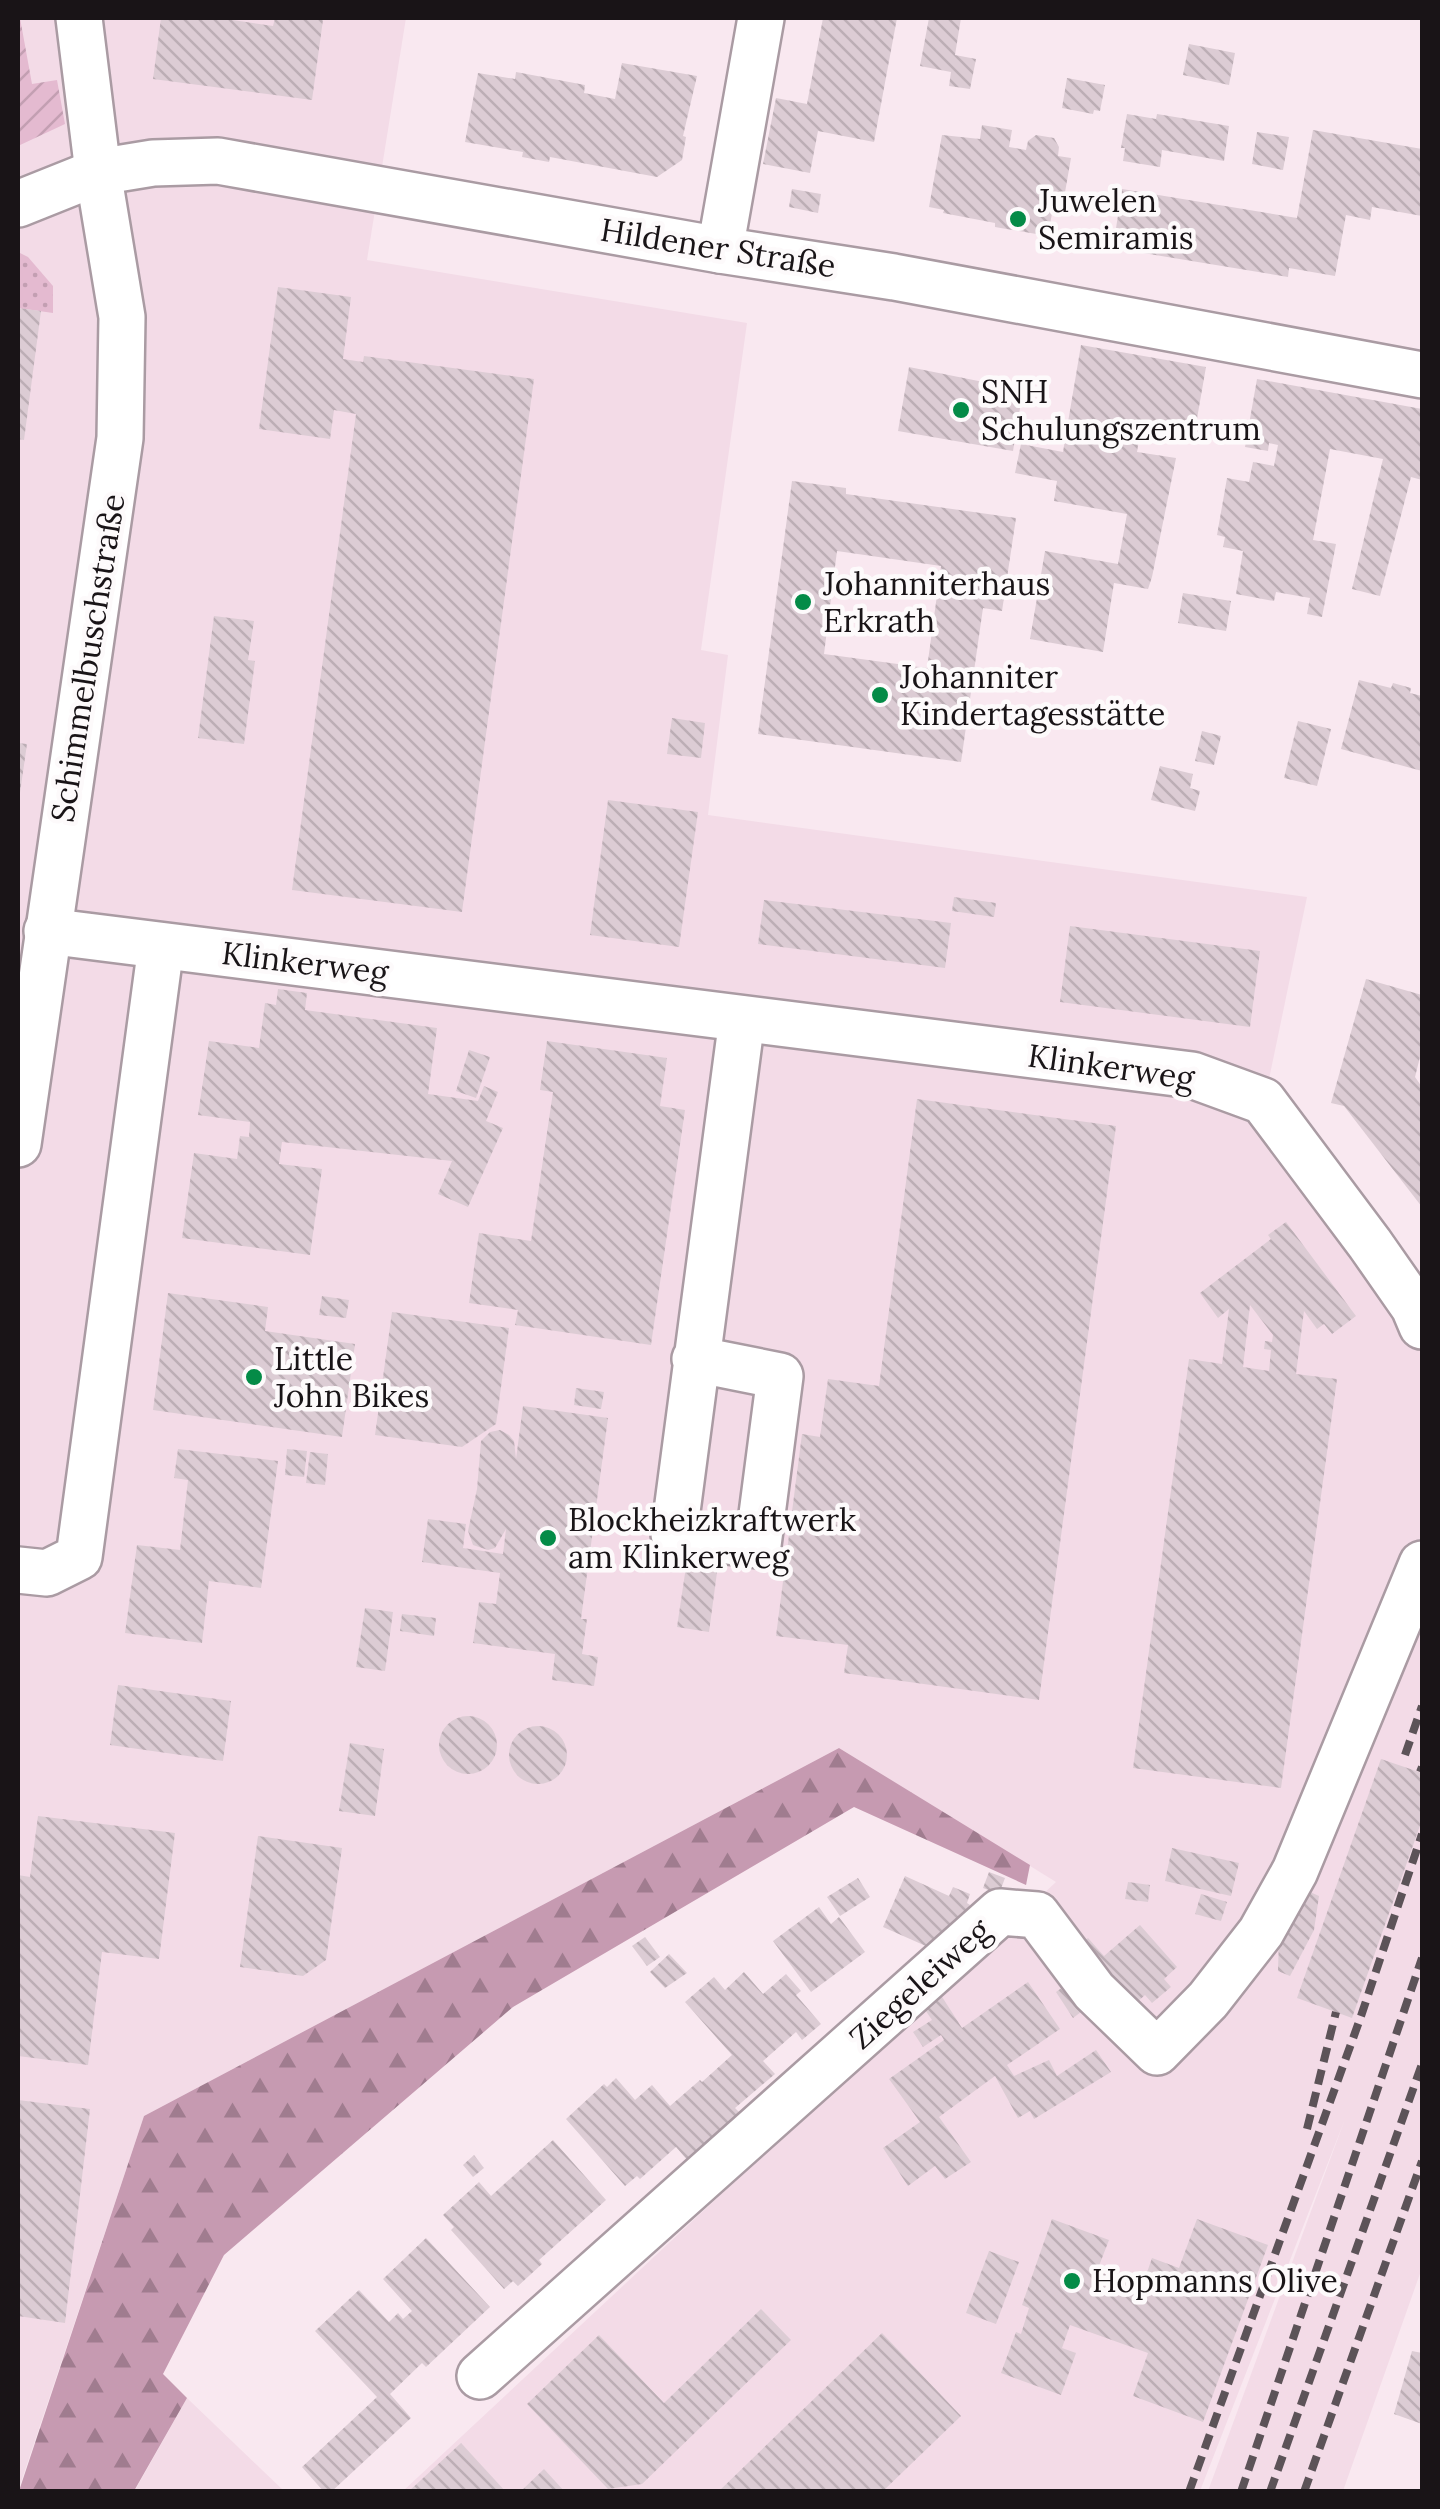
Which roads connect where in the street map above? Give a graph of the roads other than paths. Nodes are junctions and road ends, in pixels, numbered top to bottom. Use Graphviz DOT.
graph roads {
  1 [pos="78,18"];
  2 [pos="761,18"];
  3 [pos="98,172"];
  4 [pos="18,204"];
  5 [pos="720,250"];
  6 [pos="1422,375"];
  7 [pos="47,931"];
  8 [pos="161,946"];
  9 [pos="742,1018"];
  10 [pos="18,1144"];
  11 [pos="1422,1326"];
  12 [pos="695,1359"];
  13 [pos="1422,1564"];
  14 [pos="18,1570"];
  15 [pos="480,2376"];
  1 -- 3 [label="street, Schimmelbuschstraße"];
  2 -- 5 [label="street"];
  3 -- 4 [label="street, Hildener Straße"];
  3 -- 5 [label="street, Hildener Straße"];
  3 -- 7 [label="street, Schimmelbuschstraße"];
  5 -- 6 [label="street, Hildener Straße"];
  7 -- 8 [label="street, Klinkerweg"];
  7 -- 10 [label="street, Schimmelbuschstraße"];
  8 -- 9 [label="street, Klinkerweg"];
  8 -- 14 [label="street"];
  9 -- 11 [label="street, Klinkerweg"];
  9 -- 12 [label="street"];
  13 -- 15 [label="street, Ziegeleiweg"];
}
